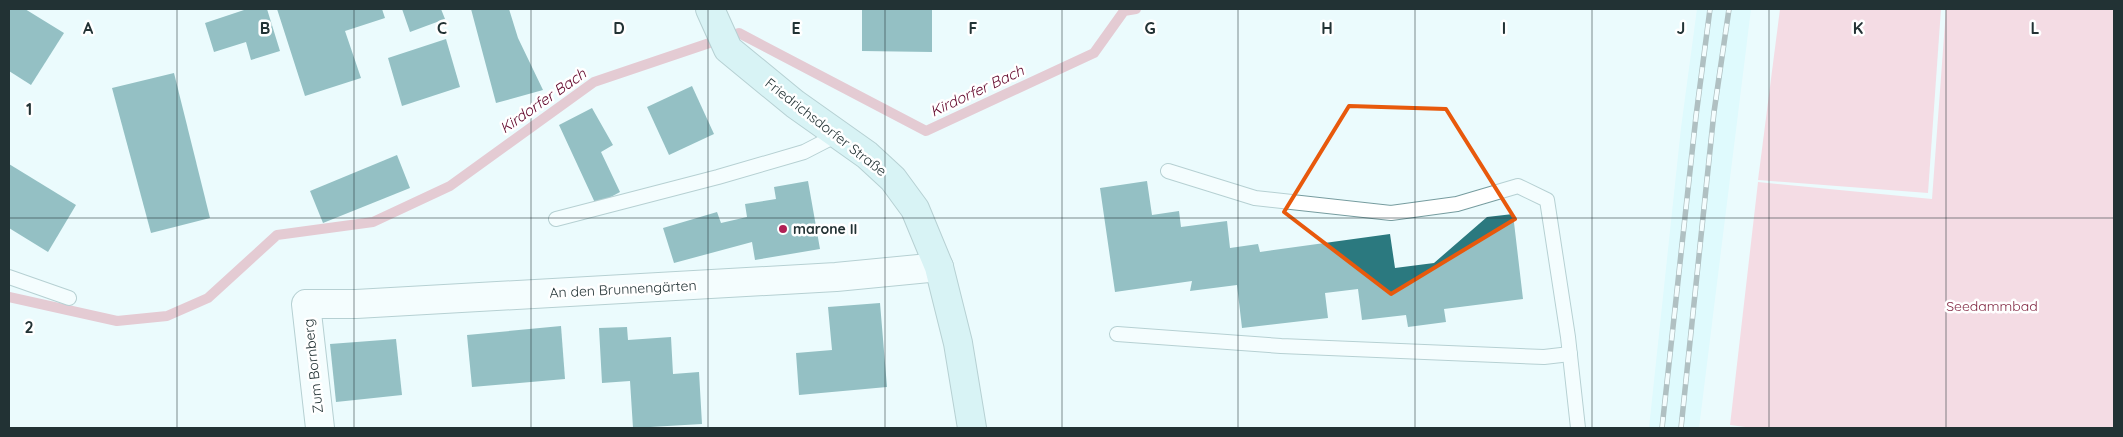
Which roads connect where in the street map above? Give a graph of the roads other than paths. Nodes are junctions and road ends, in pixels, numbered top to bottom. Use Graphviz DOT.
graph roads {
  1 [pos="710,9"];
  2 [pos="840,134"];
  3 [pos="1168,171"];
  4 [pos="556,219"];
  5 [pos="939,268"];
  6 [pos="9,277"];
  7 [pos="69,298"];
  8 [pos="306,304"];
  9 [pos="1117,334"];
  10 [pos="1570,354"];
  11 [pos="320,428"];
  12 [pos="972,428"];
  13 [pos="1578,428"];
  1 -- 2 [label="street, Friedrichsdorfer Straße"];
  2 -- 4 [label="lane"];
  2 -- 5 [label="street, Friedrichsdorfer Straße"];
  3 -- 10 [label="lane"];
  5 -- 8 [label="street, An den Brunnengärten"];
  5 -- 12 [label="street, Friedrichsdorfer Straße"];
  6 -- 7 [label="lane"];
  8 -- 11 [label="street, Zum Bornberg"];
  9 -- 10 [label="lane"];
  10 -- 13 [label="lane"];
}
